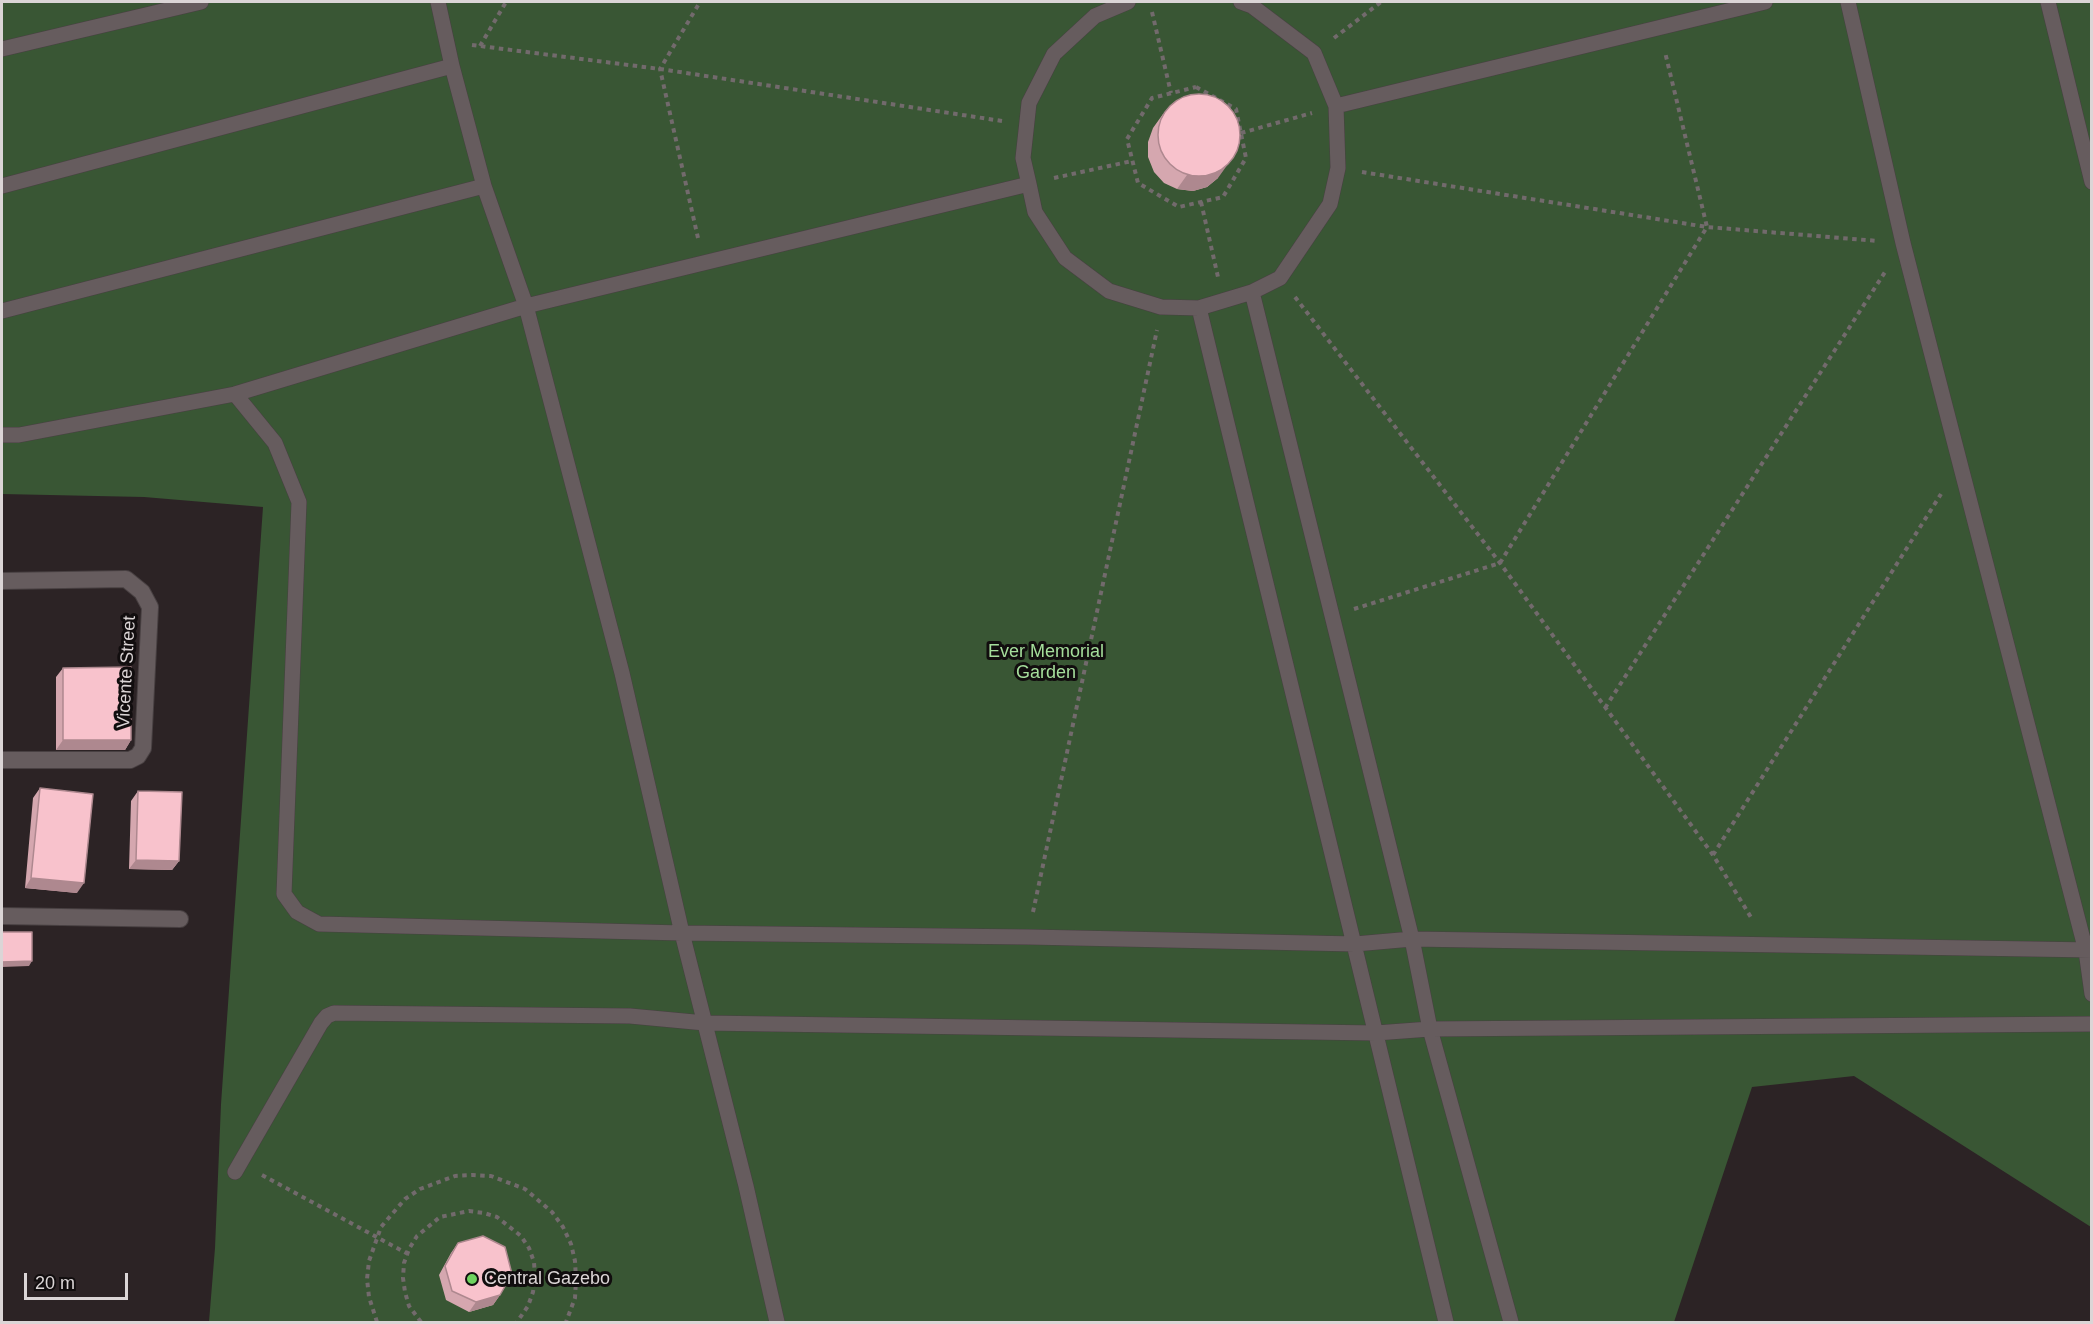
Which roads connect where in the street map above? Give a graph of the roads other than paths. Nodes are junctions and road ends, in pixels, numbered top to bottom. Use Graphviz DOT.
graph roads {
  1 [pos="201,2"];
  2 [pos="438,2"];
  3 [pos="1128,2"];
  4 [pos="1241,2"];
  5 [pos="1765,2"];
  6 [pos="1848,2"];
  7 [pos="2048,2"];
  8 [pos="2,48"];
  9 [pos="452,66"];
  10 [pos="1336,106"];
  11 [pos="2091,182"];
  12 [pos="1029,184"];
  13 [pos="2,186"];
  14 [pos="484,186"];
  15 [pos="1252,292"];
  16 [pos="526,306"];
  17 [pos="1199,308"];
  18 [pos="2,311"];
  19 [pos="235,394"];
  20 [pos="2,435"];
  21 [pos="2,580"];
  22 [pos="2,760"];
  23 [pos="2,916"];
  24 [pos="180,919"];
  25 [pos="682,933"];
  26 [pos="1412,939"];
  27 [pos="1355,944"];
  28 [pos="2089,950"];
  29 [pos="2091,994"];
  30 [pos="705,1023"];
  31 [pos="2091,1024"];
  32 [pos="1430,1029"];
  33 [pos="1376,1034"];
  34 [pos="238,1168"];
  35 [pos="777,1323"];
  36 [pos="1446,1323"];
  37 [pos="1511,1323"];
  1 -- 8 [label="lane"];
  2 -- 9 [label="lane"];
  3 -- 12 [label="lane"];
  4 -- 10 [label="lane"];
  5 -- 10 [label="lane"];
  6 -- 28 [label="lane"];
  7 -- 11 [label="lane"];
  9 -- 13 [label="lane"];
  9 -- 14 [label="lane"];
  10 -- 15 [label="lane"];
  12 -- 16 [label="lane"];
  12 -- 17 [label="lane"];
  14 -- 16 [label="lane"];
  14 -- 18 [label="lane"];
  15 -- 17 [label="lane"];
  15 -- 26 [label="lane"];
  16 -- 19 [label="lane"];
  16 -- 25 [label="lane"];
  17 -- 27 [label="lane"];
  19 -- 20 [label="lane"];
  19 -- 25 [label="lane"];
  21 -- 22 [label="street, Vicente Street"];
  23 -- 24 [label="street"];
  25 -- 27 [label="lane"];
  25 -- 30 [label="lane"];
  26 -- 27 [label="lane"];
  26 -- 28 [label="lane"];
  26 -- 32 [label="lane"];
  27 -- 33 [label="lane"];
  28 -- 29 [label="lane"];
  30 -- 33 [label="lane"];
  30 -- 34 [label="lane"];
  30 -- 35 [label="lane"];
  31 -- 32 [label="lane"];
  32 -- 33 [label="lane"];
  32 -- 37 [label="lane"];
  33 -- 36 [label="lane"];
}
